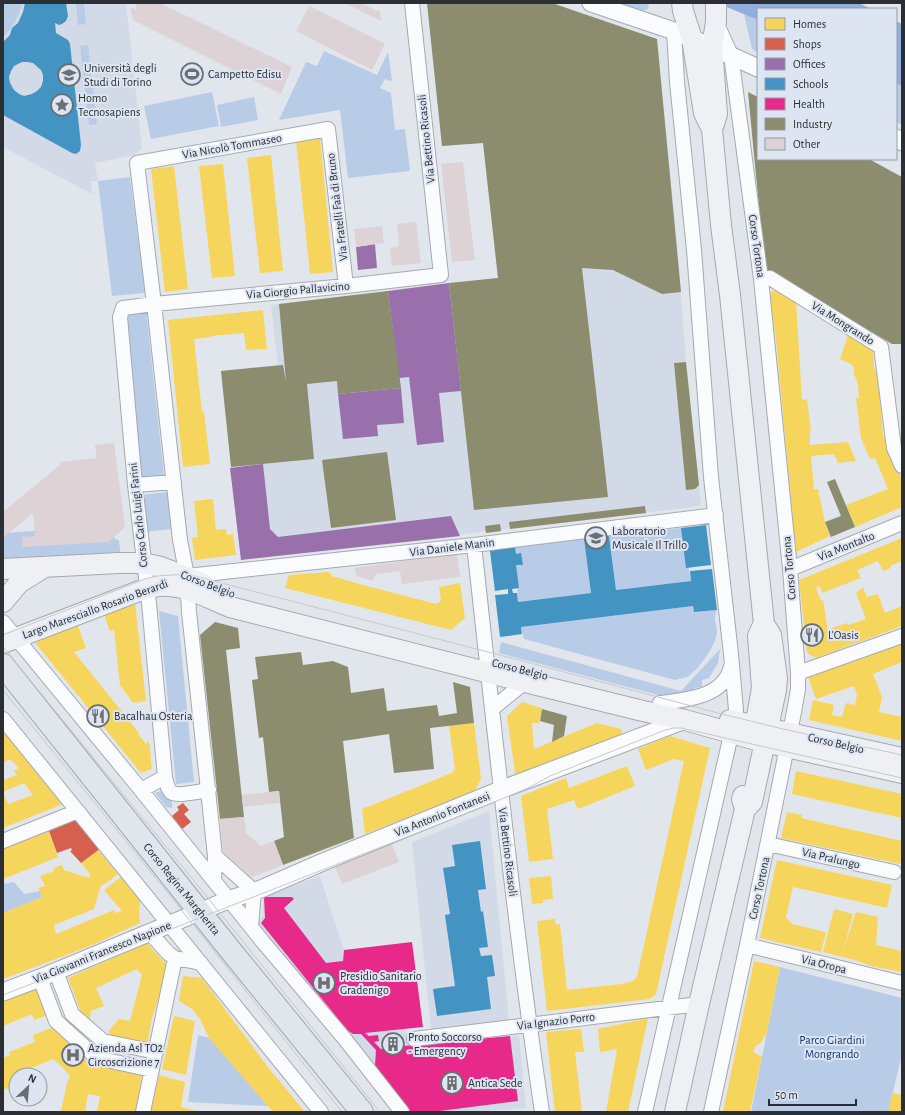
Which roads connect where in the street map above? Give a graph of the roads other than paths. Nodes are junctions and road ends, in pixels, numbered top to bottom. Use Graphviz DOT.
graph roads {
  1 [pos="412,3"];
  2 [pos="591,3"];
  3 [pos="682,3"];
  4 [pos="716,11"];
  5 [pos="674,31"];
  6 [pos="692,39"];
  7 [pos="712,47"];
  8 [pos="731,56"];
  9 [pos="757,68"];
  10 [pos="328,129"];
  11 [pos="712,129"];
  12 [pos="441,275"];
  13 [pos="761,279"];
  14 [pos="346,286"];
  15 [pos="154,304"];
  16 [pos="897,425"];
  17 [pos="902,466"];
  18 [pos="174,482"];
  19 [pos="134,484"];
  20 [pos="716,514"];
  21 [pos="902,523"];
  22 [pos="474,545"];
  23 [pos="143,563"];
  24 [pos="47,566"];
  25 [pos="3,569"];
  26 [pos="790,569"];
  27 [pos="187,583"];
  28 [pos="147,588"];
  29 [pos="3,602"];
  30 [pos="3,622"];
  31 [pos="902,636"];
  32 [pos="10,640"];
  33 [pos="732,663"];
  34 [pos="3,665"];
  35 [pos="487,666"];
  36 [pos="798,673"];
  37 [pos="526,682"];
  38 [pos="660,703"];
  39 [pos="492,709"];
  40 [pos="3,719"];
  41 [pos="685,720"];
  42 [pos="733,727"];
  43 [pos="760,734"];
  44 [pos="788,740"];
  45 [pos="902,758"];
  46 [pos="902,774"];
  47 [pos="165,778"];
  48 [pos="141,790"];
  49 [pos="208,790"];
  50 [pos="500,790"];
  51 [pos="78,811"];
  52 [pos="3,841"];
  53 [pos="768,844"];
  54 [pos="215,856"];
  55 [pos="894,872"];
  56 [pos="214,881"];
  57 [pos="254,891"];
  58 [pos="228,900"];
  59 [pos="200,912"];
  60 [pos="170,925"];
  61 [pos="251,927"];
  62 [pos="150,933"];
  63 [pos="747,945"];
  64 [pos="175,958"];
  65 [pos="201,963"];
  66 [pos="57,971"];
  67 [pos="40,978"];
  68 [pos="902,983"];
  69 [pos="3,992"];
  70 [pos="67,1001"];
  71 [pos="698,1004"];
  72 [pos="50,1006"];
  73 [pos="668,1008"];
  74 [pos="529,1025"];
  75 [pos="87,1027"];
  76 [pos="76,1039"];
  77 [pos="414,1039"];
  78 [pos="119,1044"];
  79 [pos="156,1052"];
  80 [pos="116,1062"];
  81 [pos="152,1070"];
  82 [pos="143,1112"];
  83 [pos="321,1112"];
  84 [pos="362,1112"];
  85 [pos="402,1112"];
  86 [pos="542,1112"];
  87 [pos="645,1112"];
  88 [pos="675,1112"];
  89 [pos="711,1112"];
  1 -- 12 [label="street, Via Bettino Ricasoli"];
  2 -- 5 [label="street"];
  3 -- 6 [label="main road, Corso Tortona"];
  4 -- 7 [label="main road, Corso Tortona"];
  4 -- 8 [label="street, Corso Tortona"];
  5 -- 6 [label="street"];
  5 -- 20 [label="street"];
  6 -- 7 [label="street"];
  6 -- 11 [label="main road, Corso Tortona"];
  7 -- 8 [label="street"];
  7 -- 11 [label="main road, Corso Tortona"];
  8 -- 9 [label="street"];
  8 -- 13 [label="street, Corso Tortona"];
  10 -- 14 [label="street, Via Fratelli Faà di Bruno"];
  10 -- 15 [label="street, Via Nicolò Tommaseo"];
  11 -- 43 [label="main road, Corso Tortona"];
  12 -- 14 [label="street, Via Giorgio Pallavicino"];
  13 -- 16 [label="street, Via Mongrando"];
  13 -- 26 [label="street, Corso Tortona"];
  14 -- 15 [label="street, Via Giorgio Pallavicino"];
  15 -- 18 [label="street"];
  15 -- 19 [label="street, Corso Carlo Luigi Farini"];
  16 -- 17 [label="street, Via Mongrando"];
  18 -- 19 [label="street"];
  18 -- 27 [label="street"];
  19 -- 23 [label="street, Corso Carlo Luigi Farini"];
  20 -- 22 [label="street, Via Daniele Manin"];
  20 -- 33 [label="street"];
  21 -- 26 [label="street, Via Montalto"];
  22 -- 27 [label="street, Via Daniele Manin"];
  22 -- 35 [label="street, Via Bettino Ricasoli"];
  23 -- 24 [label="main road"];
  23 -- 27 [label="main road, Corso Belgio"];
  23 -- 28 [label="street, Corso Carlo Luigi Farini"];
  24 -- 25 [label="main road"];
  24 -- 29 [label="main road"];
  26 -- 36 [label="street, Corso Tortona"];
  27 -- 28 [label="main road, Corso Belgio"];
  27 -- 35 [label="main road, Corso Belgio"];
  27 -- 49 [label="street"];
  28 -- 32 [label="main road, Largo Maresciallo Rosario Berardi"];
  28 -- 47 [label="street, Corso Carlo Luigi Farini"];
  30 -- 32 [label="street"];
  31 -- 36 [label="street"];
  32 -- 48 [label="street"];
  33 -- 38 [label="street"];
  33 -- 42 [label="street"];
  34 -- 59 [label="main road, Corso Regina Margherita"];
  35 -- 37 [label="main road, Corso Belgio"];
  35 -- 38 [label="main road, Corso Belgio"];
  35 -- 39 [label="street, Via Bettino Ricasoli"];
  36 -- 44 [label="street, Corso Tortona"];
  37 -- 39 [label="street"];
  37 -- 41 [label="main road, Corso Belgio"];
  38 -- 42 [label="main road, Corso Belgio"];
  39 -- 50 [label="street, Via Bettino Ricasoli"];
  40 -- 51 [label="street"];
  41 -- 42 [label="main road, Corso Belgio"];
  41 -- 50 [label="street, Via Antonio Fontanesi"];
  42 -- 43 [label="main road, Corso Belgio"];
  42 -- 73 [label="street"];
  43 -- 44 [label="main road, Corso Belgio"];
  43 -- 71 [label="main road, Corso Tortona"];
  44 -- 45 [label="main road, Corso Belgio"];
  44 -- 46 [label="main road, Corso Belgio"];
  44 -- 53 [label="street, Corso Tortona"];
  47 -- 48 [label="street"];
  47 -- 49 [label="street, Corso Carlo Luigi Farini"];
  48 -- 56 [label="street"];
  49 -- 54 [label="street"];
  50 -- 57 [label="street, Via Antonio Fontanesi"];
  50 -- 74 [label="street, Via Bettino Ricasoli"];
  51 -- 52 [label="street"];
  51 -- 60 [label="street"];
  53 -- 55 [label="street, Via Pralungo"];
  53 -- 63 [label="street, Corso Tortona"];
  54 -- 56 [label="street"];
  54 -- 57 [label="street"];
  56 -- 58 [label="street"];
  57 -- 58 [label="street, Via Antonio Fontanesi"];
  57 -- 61 [label="street"];
  58 -- 59 [label="street, Via Antonio Fontanesi"];
  58 -- 61 [label="street"];
  59 -- 60 [label="street, Via Giovanni Francesco Napione"];
  59 -- 84 [label="main road, Corso Regina Margherita"];
  60 -- 62 [label="street, Via Giovanni Francesco Napione"];
  60 -- 65 [label="street"];
  61 -- 85 [label="street"];
  62 -- 64 [label="street"];
  62 -- 66 [label="street, Via Giovanni Francesco Napione"];
  63 -- 68 [label="street, Via Oropa"];
  63 -- 89 [label="street, Corso Tortona"];
  64 -- 65 [label="street"];
  64 -- 79 [label="street"];
  65 -- 83 [label="street"];
  66 -- 67 [label="street, Via Giovanni Francesco Napione"];
  66 -- 70 [label="street"];
  67 -- 69 [label="street, Via Giovanni Francesco Napione"];
  67 -- 72 [label="street"];
  70 -- 72 [label="street"];
  70 -- 75 [label="street"];
  71 -- 73 [label="street, Via Ignazio Porro"];
  71 -- 88 [label="main road, Corso Tortona"];
  72 -- 76 [label="street"];
  73 -- 74 [label="street, Via Ignazio Porro"];
  73 -- 87 [label="street"];
  74 -- 77 [label="street, Via Ignazio Porro"];
  74 -- 86 [label="street, Via Bettino Ricasoli"];
  75 -- 76 [label="street"];
  75 -- 78 [label="street"];
  76 -- 80 [label="street"];
  78 -- 79 [label="street"];
  78 -- 80 [label="street"];
  79 -- 81 [label="street"];
  80 -- 81 [label="street"];
  81 -- 82 [label="street"];
}
